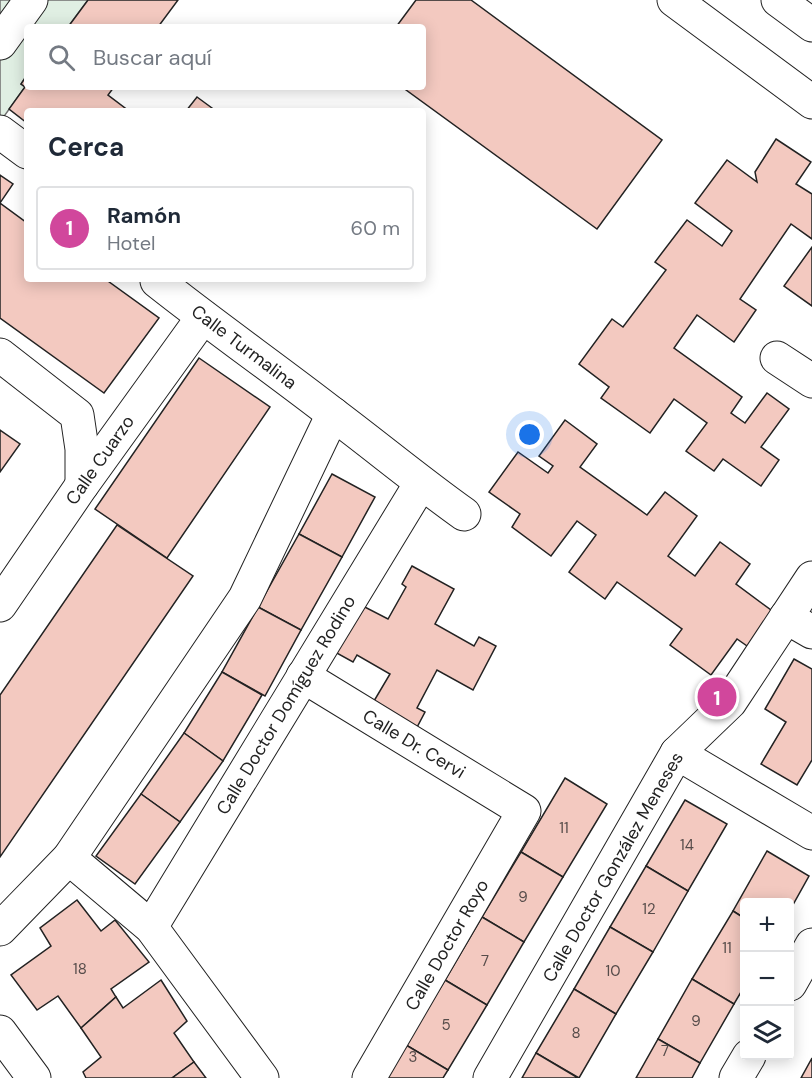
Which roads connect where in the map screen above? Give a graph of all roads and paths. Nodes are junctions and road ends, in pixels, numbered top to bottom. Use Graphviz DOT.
graph roads {
  1 [pos="31,0"];
  2 [pos="674,0"];
  3 [pos="778,0"];
  4 [pos="812,25"];
  5 [pos="0,43"];
  6 [pos="812,102"];
  7 [pos="0,132"];
  8 [pos="24,150"];
  9 [pos="158,282"];
  10 [pos="202,317"];
  11 [pos="0,355"];
  12 [pos="777,358"];
  13 [pos="812,381"];
  14 [pos="333,414"];
  15 [pos="421,483"];
  16 [pos="82,485"];
  17 [pos="464,514"];
  18 [pos="812,578"];
  19 [pos="1,600"];
  20 [pos="799,625"];
  21 [pos="303,676"];
  22 [pos="677,753"];
  23 [pos="524,811"];
  24 [pos="812,833"];
  25 [pos="69,858"];
  26 [pos="151,927"];
  27 [pos="0,929"];
  28 [pos="812,945"];
  29 [pos="794,976"];
  30 [pos="0,1032"];
  31 [pos="746,1060"];
  32 [pos="34,1078"];
  33 [pos="262,1078"];
  34 [pos="369,1078"];
  35 [pos="490,1078"];
  36 [pos="736,1078"];
  1 -- 5 [label="street"];
  2 -- 6 [label="street"];
  3 -- 4 [label="street"];
  7 -- 8 [label="street"];
  9 -- 10 [label="street, Calle Turmalina"];
  10 -- 14 [label="street, Calle Turmalina"];
  10 -- 16 [label="street, Calle Cuarzo"];
  11 -- 16 [label="street"];
  12 -- 13 [label="street"];
  14 -- 15 [label="street, Calle Turmalina"];
  14 -- 25 [label="street"];
  15 -- 17 [label="street, Calle Turmalina"];
  15 -- 21 [label="street, Calle Doctor Domíguez Rodino"];
  16 -- 19 [label="street, Calle Cuarzo"];
  18 -- 20 [label="street, Calle Doctor González Meneses"];
  20 -- 22 [label="street, Calle Doctor González Meneses"];
  21 -- 23 [label="street, Calle Dr. Cervi"];
  21 -- 26 [label="street, Calle Doctor Domíguez Rodino"];
  22 -- 24 [label="street"];
  22 -- 35 [label="street, Calle Doctor González Meneses"];
  23 -- 34 [label="street, Calle Doctor Royo"];
  25 -- 26 [label="street"];
  25 -- 27 [label="street"];
  26 -- 33 [label="street"];
  28 -- 29 [label="street"];
  30 -- 32 [label="street"];
  31 -- 36 [label="street"];
}
